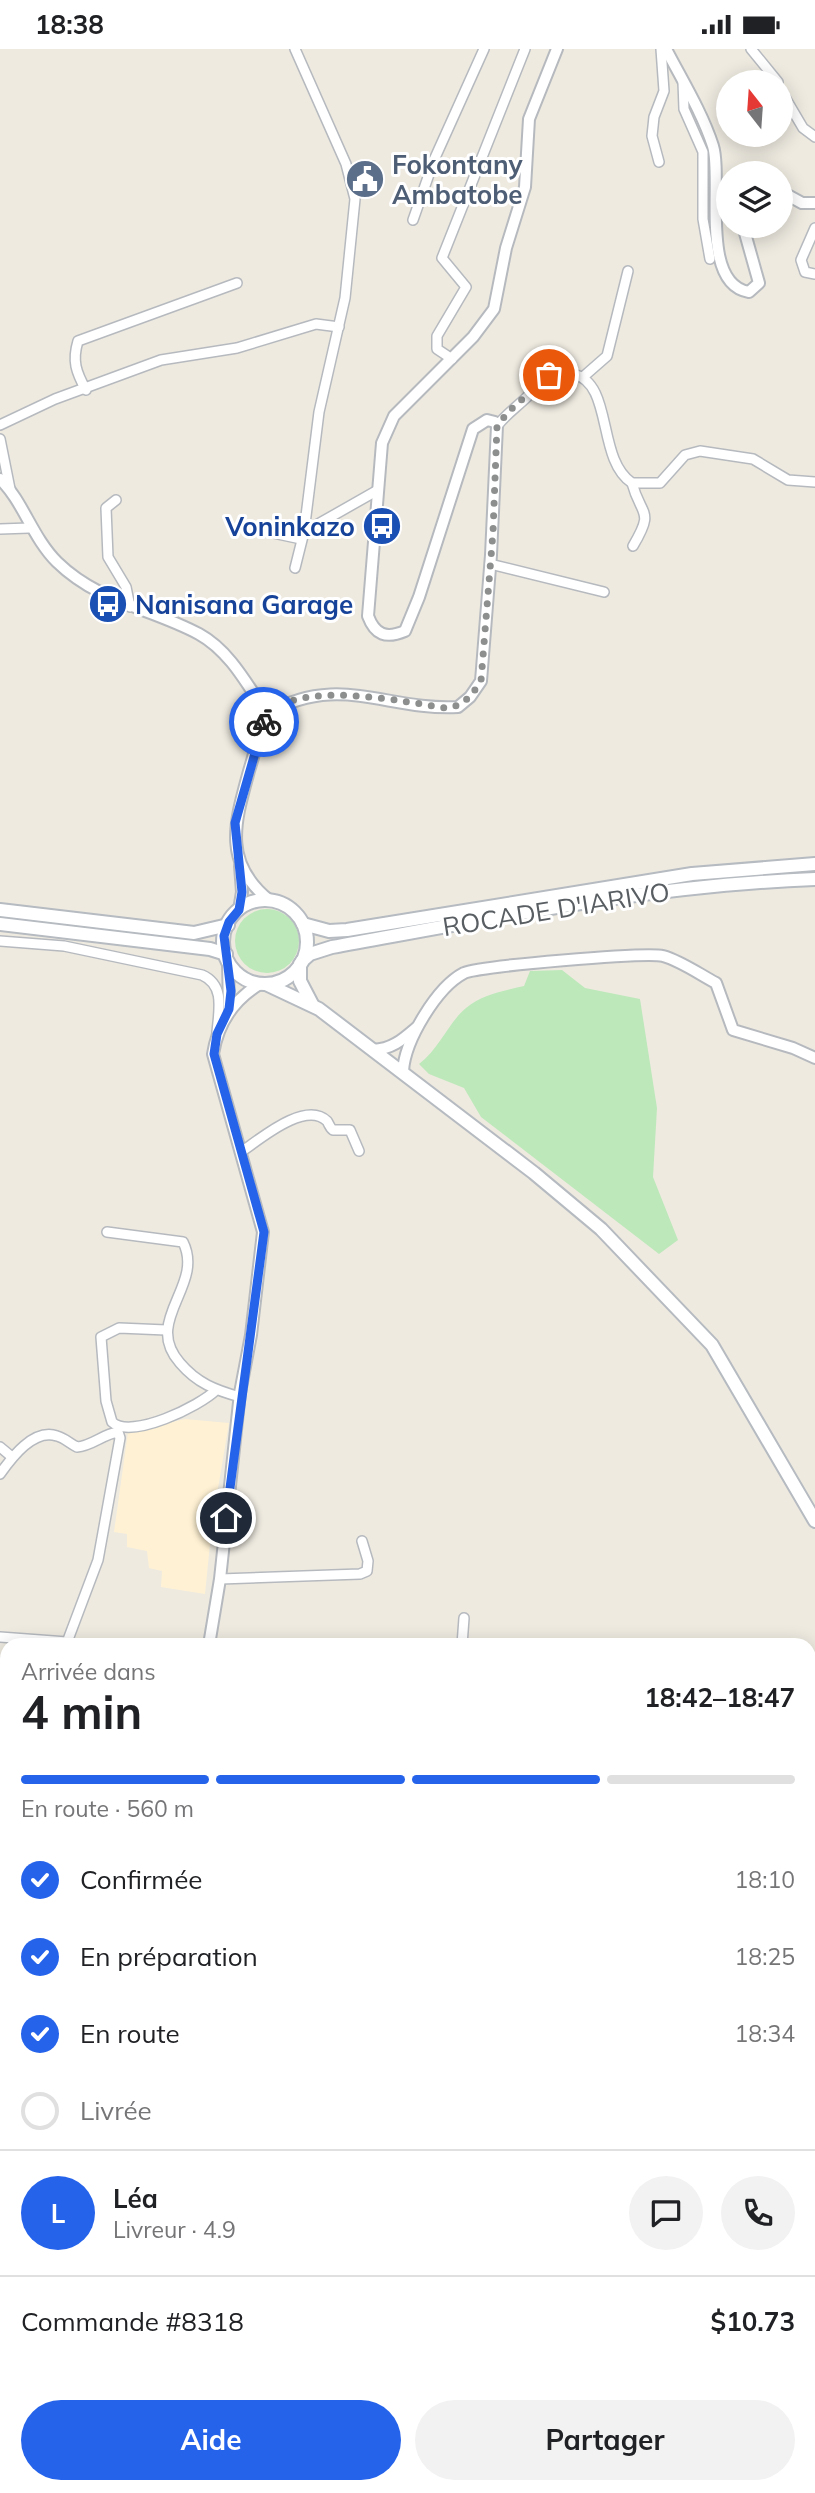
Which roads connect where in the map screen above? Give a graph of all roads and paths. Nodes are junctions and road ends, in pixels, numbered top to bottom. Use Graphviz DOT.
graph roads {
  1 [pos="295,49"];
  2 [pos="484,49"];
  3 [pos="525,49"];
  4 [pos="557,49"];
  5 [pos="664,49"];
  6 [pos="751,49"];
  7 [pos="768,70"];
  8 [pos="683,82"];
  9 [pos="793,111"];
  10 [pos="815,137"];
  11 [pos="659,162"];
  12 [pos="793,198"];
  13 [pos="815,203"];
  14 [pos="413,220"];
  15 [pos="716,220"];
  16 [pos="815,228"];
  17 [pos="719,238"];
  18 [pos="746,238"];
  19 [pos="710,259"];
  20 [pos="628,271"];
  21 [pos="815,274"];
  22 [pos="237,283"];
  23 [pos="339,327"];
  24 [pos="452,359"];
  25 [pos="583,377"];
  26 [pos="86,390"];
  27 [pos="0,425"];
  28 [pos="497,426"];
  29 [pos="0,439"];
  30 [pos="0,479"];
  31 [pos="815,482"];
  32 [pos="632,483"];
  33 [pos="10,489"];
  34 [pos="378,490"];
  35 [pos="116,500"];
  36 [pos="29,528"];
  37 [pos="0,529"];
  38 [pos="259,530"];
  39 [pos="302,536"];
  40 [pos="633,546"];
  41 [pos="491,564"];
  42 [pos="295,568"];
  43 [pos="604,592"];
  44 [pos="130,607"];
  45 [pos="267,714"];
  46 [pos="240,863"];
  47 [pos="815,864"];
  48 [pos="815,879"];
  49 [pos="269,900"];
  50 [pos="239,910"];
  51 [pos="0,911"];
  52 [pos="0,924"];
  53 [pos="303,924"];
  54 [pos="228,925"];
  55 [pos="0,941"];
  56 [pos="227,958"];
  57 [pos="301,963"];
  58 [pos="263,984"];
  59 [pos="312,1005"];
  60 [pos="229,1009"];
  61 [pos="421,1024"];
  62 [pos="217,1034"];
  63 [pos="373,1050"];
  64 [pos="815,1058"];
  65 [pos="403,1071"];
  66 [pos="359,1151"];
  67 [pos="241,1152"];
  68 [pos="107,1231"];
  69 [pos="166,1330"];
  70 [pos="216,1390"];
  71 [pos="240,1397"];
  72 [pos="0,1447"];
  73 [pos="12,1457"];
  74 [pos="0,1474"];
  75 [pos="815,1521"];
  76 [pos="362,1541"];
  77 [pos="220,1579"];
  78 [pos="464,1618"];
  79 [pos="69,1638"];
  80 [pos="210,1638"];
  81 [pos="463,1638"];
  1 -- 23 [label="street"];
  2 -- 14 [label="street"];
  3 -- 24 [label="street"];
  4 -- 24 [label="street"];
  5 -- 8 [label="street"];
  5 -- 11 [label="street"];
  6 -- 7 [label="street"];
  8 -- 15 [label="street"];
  8 -- 19 [label="street"];
  9 -- 10 [label="street"];
  12 -- 13 [label="street"];
  16 -- 21 [label="street"];
  17 -- 18 [label="street"];
  20 -- 25 [label="street"];
  22 -- 26 [label="street"];
  23 -- 26 [label="street"];
  23 -- 39 [label="street"];
  24 -- 34 [label="street"];
  25 -- 28 [label="street"];
  25 -- 32 [label="street"];
  26 -- 27 [label="street"];
  28 -- 34 [label="street"];
  28 -- 41 [label="street"];
  29 -- 33 [label="street"];
  30 -- 33 [label="street"];
  31 -- 32 [label="street"];
  32 -- 40 [label="street"];
  33 -- 36 [label="street"];
  34 -- 39 [label="street"];
  35 -- 44 [label="street"];
  36 -- 37 [label="street"];
  36 -- 44 [label="street"];
  38 -- 39 [label="street"];
  39 -- 42 [label="street"];
  41 -- 43 [label="street"];
  41 -- 45 [label="street"];
  44 -- 45 [label="street"];
  45 -- 46 [label="street"];
  46 -- 49 [label="street"];
  46 -- 50 [label="street"];
  47 -- 53 [label="main road, ROCADE D'IARIVO"];
  48 -- 57 [label="main road, ROCADE D'IARIVO"];
  49 -- 50 [label="main road"];
  49 -- 53 [label="main road"];
  50 -- 54 [label="main road"];
  51 -- 54 [label="main road"];
  52 -- 56 [label="main road"];
  53 -- 57 [label="main road"];
  54 -- 56 [label="main road"];
  55 -- 62 [label="street"];
  56 -- 58 [label="main road"];
  56 -- 60 [label="street"];
  57 -- 58 [label="main road"];
  57 -- 59 [label="main road"];
  58 -- 59 [label="main road"];
  58 -- 60 [label="street"];
  59 -- 63 [label="main road"];
  60 -- 62 [label="street"];
  61 -- 63 [label="street"];
  61 -- 64 [label="street"];
  61 -- 65 [label="street"];
  62 -- 67 [label="street"];
  63 -- 65 [label="main road"];
  65 -- 75 [label="main road"];
  66 -- 67 [label="street"];
  67 -- 71 [label="street"];
  68 -- 69 [label="street"];
  69 -- 70 [label="street"];
  69 -- 70 [label="street"];
  70 -- 71 [label="street"];
  71 -- 77 [label="street"];
  72 -- 73 [label="street"];
  73 -- 74 [label="street"];
  73 -- 79 [label="street"];
  76 -- 77 [label="street"];
  77 -- 80 [label="street"];
  78 -- 81 [label="street"];
}
